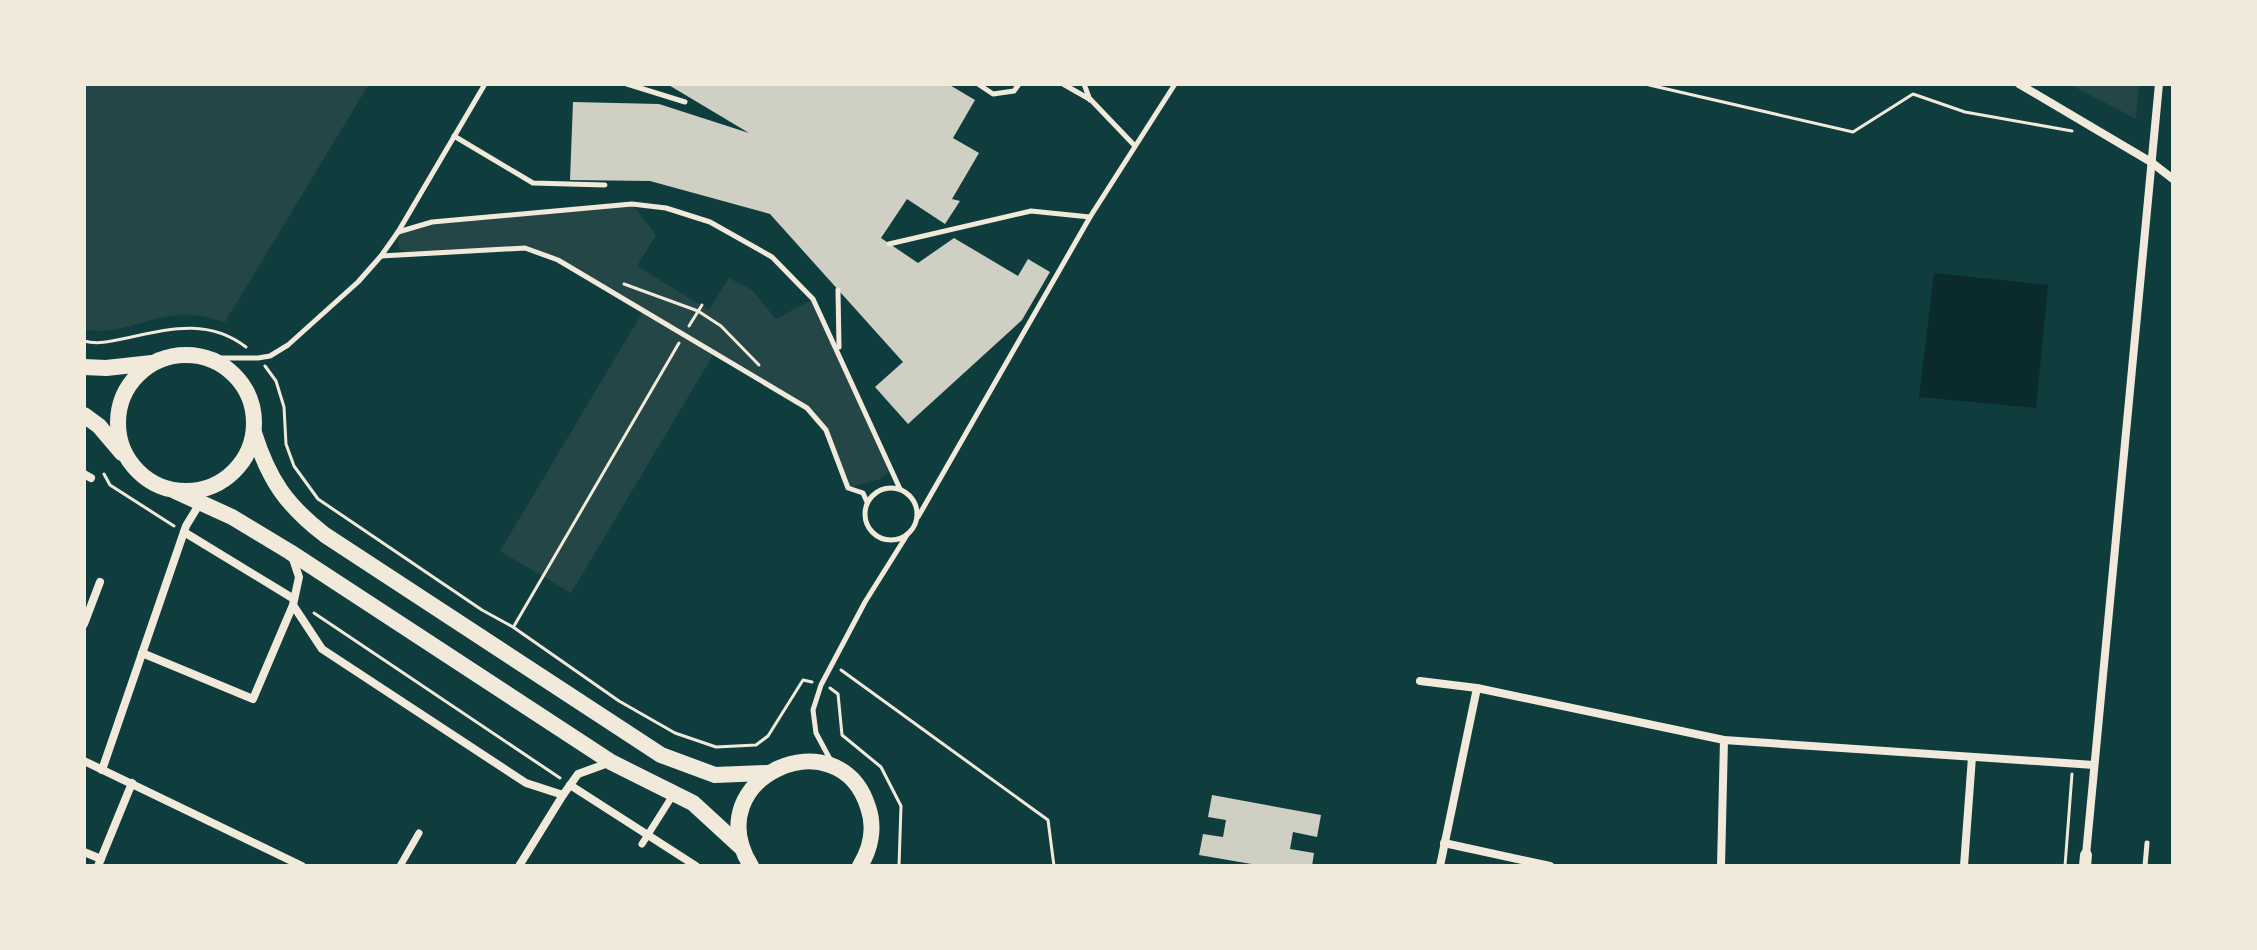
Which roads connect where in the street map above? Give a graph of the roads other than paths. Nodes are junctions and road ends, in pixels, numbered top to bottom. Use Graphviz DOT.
graph roads {
  1 [pos="485,84"];
  2 [pos="627,84"];
  3 [pos="978,84"];
  4 [pos="1019,84"];
  5 [pos="1063,84"];
  6 [pos="1084,84"];
  7 [pos="1175,84"];
  8 [pos="2019,84"];
  9 [pos="2159,84"];
  10 [pos="1091,100"];
  11 [pos="685,102"];
  12 [pos="454,136"];
  13 [pos="1135,146"];
  14 [pos="2151,162"];
  15 [pos="2173,179"];
  16 [pos="605,185"];
  17 [pos="1090,217"];
  18 [pos="398,232"];
  19 [pos="889,244"];
  20 [pos="381,256"];
  21 [pos="838,290"];
  22 [pos="839,352"];
  23 [pos="207,358"];
  24 [pos="153,363"];
  25 [pos="84,367"];
  26 [pos="84,415"];
  27 [pos="254,433"];
  28 [pos="130,462"];
  29 [pos="900,489"];
  30 [pos="175,491"];
  31 [pos="867,502"];
  32 [pos="200,503"];
  33 [pos="918,517"];
  34 [pos="184,532"];
  35 [pos="907,535"];
  36 [pos="290,552"];
  37 [pos="100,582"];
  38 [pos="294,602"];
  39 [pos="84,624"];
  40 [pos="142,653"];
  41 [pos="1420,681"];
  42 [pos="1477,688"];
  43 [pos="1724,740"];
  44 [pos="1972,757"];
  45 [pos="84,761"];
  46 [pos="611,762"];
  47 [pos="2094,765"];
  48 [pos="836,769"];
  49 [pos="102,770"];
  50 [pos="767,773"];
  51 [pos="132,783"];
  52 [pos="570,785"];
  53 [pos="674,793"];
  54 [pos="563,795"];
  55 [pos="419,833"];
  56 [pos="648,835"];
  57 [pos="1444,843"];
  58 [pos="2147,843"];
  59 [pos="642,844"];
  60 [pos="742,848"];
  61 [pos="84,852"];
  62 [pos="2086,861"];
  63 [pos="865,862"];
  64 [pos="99,863"];
  65 [pos="302,866"];
  66 [pos="400,866"];
  67 [pos="519,866"];
  68 [pos="696,866"];
  69 [pos="751,866"];
  70 [pos="1440,866"];
  71 [pos="1550,866"];
  72 [pos="1721,866"];
  73 [pos="1964,866"];
  74 [pos="2145,866"];
  1 -- 12 [label="lane"];
  2 -- 11 [label="lane"];
  3 -- 4 [label="lane"];
  5 -- 10 [label="lane"];
  6 -- 10 [label="lane"];
  7 -- 13 [label="lane"];
  8 -- 14 [label="street"];
  9 -- 14 [label="street"];
  10 -- 13 [label="lane"];
  12 -- 16 [label="lane"];
  12 -- 18 [label="lane"];
  13 -- 17 [label="lane"];
  14 -- 15 [label="street"];
  14 -- 47 [label="street"];
  17 -- 19 [label="lane"];
  17 -- 33 [label="lane"];
  18 -- 20 [label="lane"];
  18 -- 22 [label="lane"];
  20 -- 23 [label="lane"];
  20 -- 31 [label="lane"];
  21 -- 22 [label="lane"];
  22 -- 29 [label="lane"];
  23 -- 24 [label="main road"];
  23 -- 27 [label="main road"];
  24 -- 25 [label="main road"];
  24 -- 28 [label="main road"];
  26 -- 28 [label="main road"];
  27 -- 30 [label="main road"];
  27 -- 50 [label="main road"];
  28 -- 30 [label="main road"];
  29 -- 31 [label="lane"];
  29 -- 33 [label="lane"];
  30 -- 32 [label="main road"];
  31 -- 35 [label="lane"];
  32 -- 34 [label="street"];
  32 -- 36 [label="main road"];
  33 -- 35 [label="lane"];
  34 -- 38 [label="street"];
  34 -- 40 [label="street"];
  35 -- 48 [label="lane"];
  36 -- 38 [label="street"];
  36 -- 46 [label="main road"];
  37 -- 39 [label="street"];
  38 -- 40 [label="street"];
  38 -- 54 [label="street"];
  40 -- 49 [label="street"];
  41 -- 42 [label="street"];
  42 -- 43 [label="street"];
  42 -- 57 [label="street"];
  43 -- 44 [label="street"];
  43 -- 72 [label="street"];
  44 -- 47 [label="street"];
  44 -- 73 [label="street"];
  45 -- 49 [label="street"];
  46 -- 52 [label="street"];
  46 -- 53 [label="main road"];
  47 -- 62 [label="street"];
  48 -- 50 [label="main road"];
  48 -- 63 [label="main road"];
  49 -- 51 [label="street"];
  50 -- 60 [label="main road"];
  51 -- 64 [label="street"];
  51 -- 65 [label="street"];
  52 -- 54 [label="street"];
  52 -- 56 [label="street"];
  53 -- 56 [label="street"];
  53 -- 60 [label="main road"];
  54 -- 67 [label="street"];
  55 -- 66 [label="street"];
  56 -- 59 [label="street"];
  56 -- 68 [label="street"];
  57 -- 70 [label="street"];
  57 -- 71 [label="street"];
  58 -- 74 [label="lane"];
  60 -- 69 [label="main road"];
  61 -- 64 [label="street"];
}
